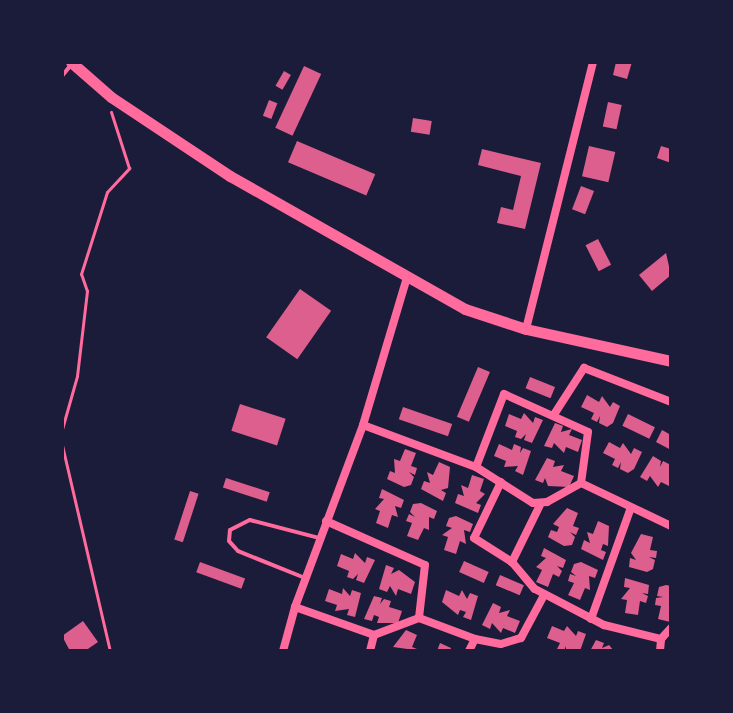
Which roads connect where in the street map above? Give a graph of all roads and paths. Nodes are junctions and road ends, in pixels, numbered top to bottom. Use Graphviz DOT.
graph roads {
  1 [pos="593,62"];
  2 [pos="72,63"];
  3 [pos="62,76"];
  4 [pos="111,97"];
  5 [pos="407,277"];
  6 [pos="526,329"];
  7 [pos="671,361"];
  8 [pos="671,402"];
  9 [pos="555,413"];
  10 [pos="363,425"];
  11 [pos="62,429"];
  12 [pos="62,445"];
  13 [pos="476,467"];
  14 [pos="501,482"];
  15 [pos="581,483"];
  16 [pos="540,505"];
  17 [pos="630,510"];
  18 [pos="326,521"];
  19 [pos="671,526"];
  20 [pos="319,538"];
  21 [pos="512,562"];
  22 [pos="305,578"];
  23 [pos="543,597"];
  24 [pos="295,607"];
  25 [pos="419,618"];
  26 [pos="591,619"];
  27 [pos="671,628"];
  28 [pos="374,635"];
  29 [pos="475,639"];
  30 [pos="661,639"];
  31 [pos="110,651"];
  32 [pos="283,651"];
  33 [pos="370,651"];
  34 [pos="469,651"];
  35 [pos="660,651"];
  1 -- 6 [label="street"];
  2 -- 3 [label="lane"];
  2 -- 4 [label="street"];
  4 -- 5 [label="street"];
  4 -- 11 [label="path"];
  5 -- 6 [label="street"];
  5 -- 10 [label="street"];
  6 -- 7 [label="street"];
  8 -- 9 [label="street"];
  9 -- 13 [label="street"];
  9 -- 15 [label="street"];
  10 -- 13 [label="street"];
  10 -- 18 [label="street"];
  12 -- 31 [label="path"];
  13 -- 14 [label="street"];
  14 -- 16 [label="street"];
  14 -- 21 [label="street"];
  15 -- 16 [label="street"];
  15 -- 17 [label="street"];
  16 -- 21 [label="street"];
  17 -- 19 [label="street"];
  17 -- 26 [label="street"];
  18 -- 20 [label="street"];
  18 -- 25 [label="street"];
  20 -- 22 [label="street"];
  20 -- 22 [label="lane"];
  21 -- 23 [label="street"];
  22 -- 24 [label="street"];
  23 -- 26 [label="street"];
  23 -- 29 [label="street"];
  24 -- 28 [label="street"];
  24 -- 32 [label="street"];
  25 -- 28 [label="street"];
  25 -- 29 [label="street"];
  26 -- 30 [label="street"];
  27 -- 30 [label="street"];
  28 -- 33 [label="street"];
  29 -- 34 [label="street"];
  30 -- 35 [label="street"];
}
